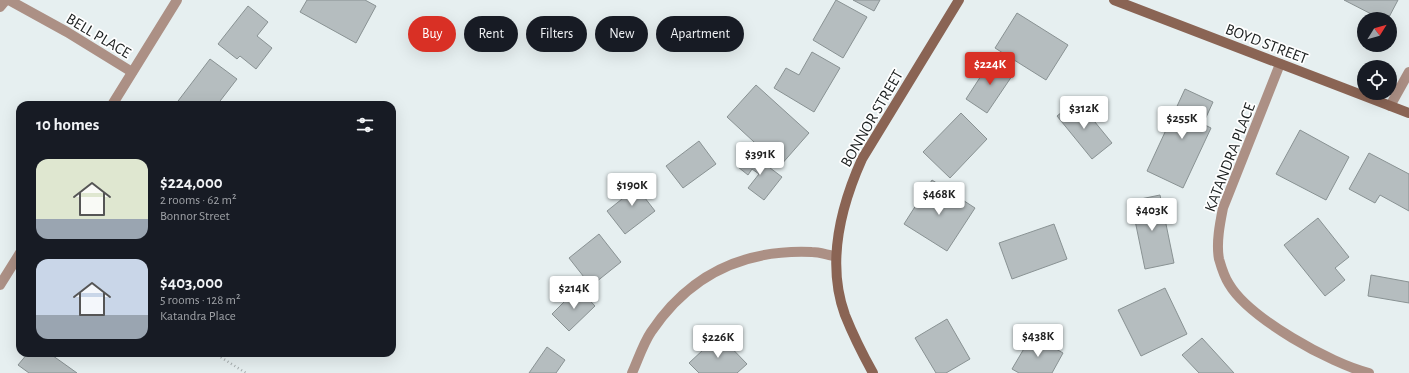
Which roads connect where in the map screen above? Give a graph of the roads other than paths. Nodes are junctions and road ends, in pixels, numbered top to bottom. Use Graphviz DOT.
graph roads {
  1 [pos="7,0"];
  2 [pos="177,0"];
  3 [pos="959,0"];
  4 [pos="1114,0"];
  5 [pos="0,7"];
  6 [pos="1280,64"];
  7 [pos="132,72"];
  8 [pos="1409,72"];
  9 [pos="114,101"];
  10 [pos="1390,106"];
  11 [pos="1409,113"];
  12 [pos="836,256"];
  13 [pos="16,259"];
  14 [pos="0,285"];
  15 [pos="632,373"];
  16 [pos="873,373"];
  17 [pos="1368,373"];
  1 -- 5 [label="street, BELL PLACE"];
  1 -- 7 [label="street, BELL PLACE"];
  2 -- 7 [label="street"];
  3 -- 12 [label="street, BONNOR STREET"];
  4 -- 6 [label="street, BOYD STREET"];
  6 -- 10 [label="street, BOYD STREET"];
  6 -- 17 [label="street, KATANDRA PLACE"];
  7 -- 9 [label="street"];
  8 -- 10 [label="street"];
  10 -- 11 [label="street, BOYD STREET"];
  12 -- 15 [label="street"];
  12 -- 16 [label="street, BONNOR STREET"];
  13 -- 14 [label="street"];
}
